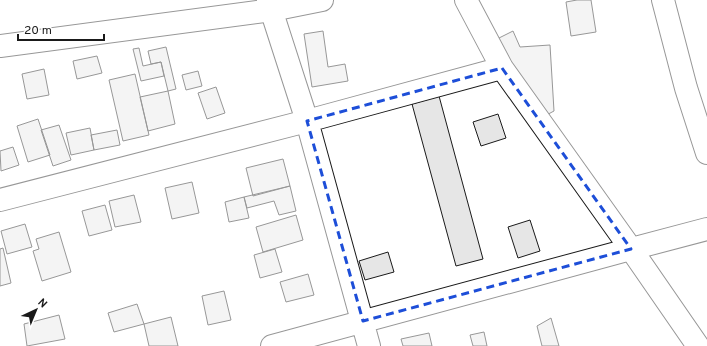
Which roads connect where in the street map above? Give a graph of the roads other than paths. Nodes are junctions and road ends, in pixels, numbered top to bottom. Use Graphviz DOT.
graph roads {
  1 [pos="322,0"];
  2 [pos="466,0"];
  3 [pos="663,0"];
  4 [pos="270,5"];
  5 [pos="0,46"];
  6 [pos="502,68"];
  7 [pos="307,121"];
  8 [pos="707,153"];
  9 [pos="0,200"];
  10 [pos="707,229"];
  11 [pos="631,249"];
  12 [pos="363,321"];
  13 [pos="272,346"];
  14 [pos="369,346"];
  15 [pos="698,346"];
  1 -- 4 [label="street"];
  2 -- 6 [label="street"];
  3 -- 8 [label="street"];
  4 -- 5 [label="street"];
  4 -- 7 [label="street"];
  6 -- 7 [label="street"];
  6 -- 11 [label="street"];
  7 -- 9 [label="street"];
  7 -- 12 [label="street"];
  10 -- 11 [label="street"];
  11 -- 12 [label="street"];
  11 -- 15 [label="street"];
  12 -- 13 [label="street"];
  12 -- 14 [label="street"];
}
